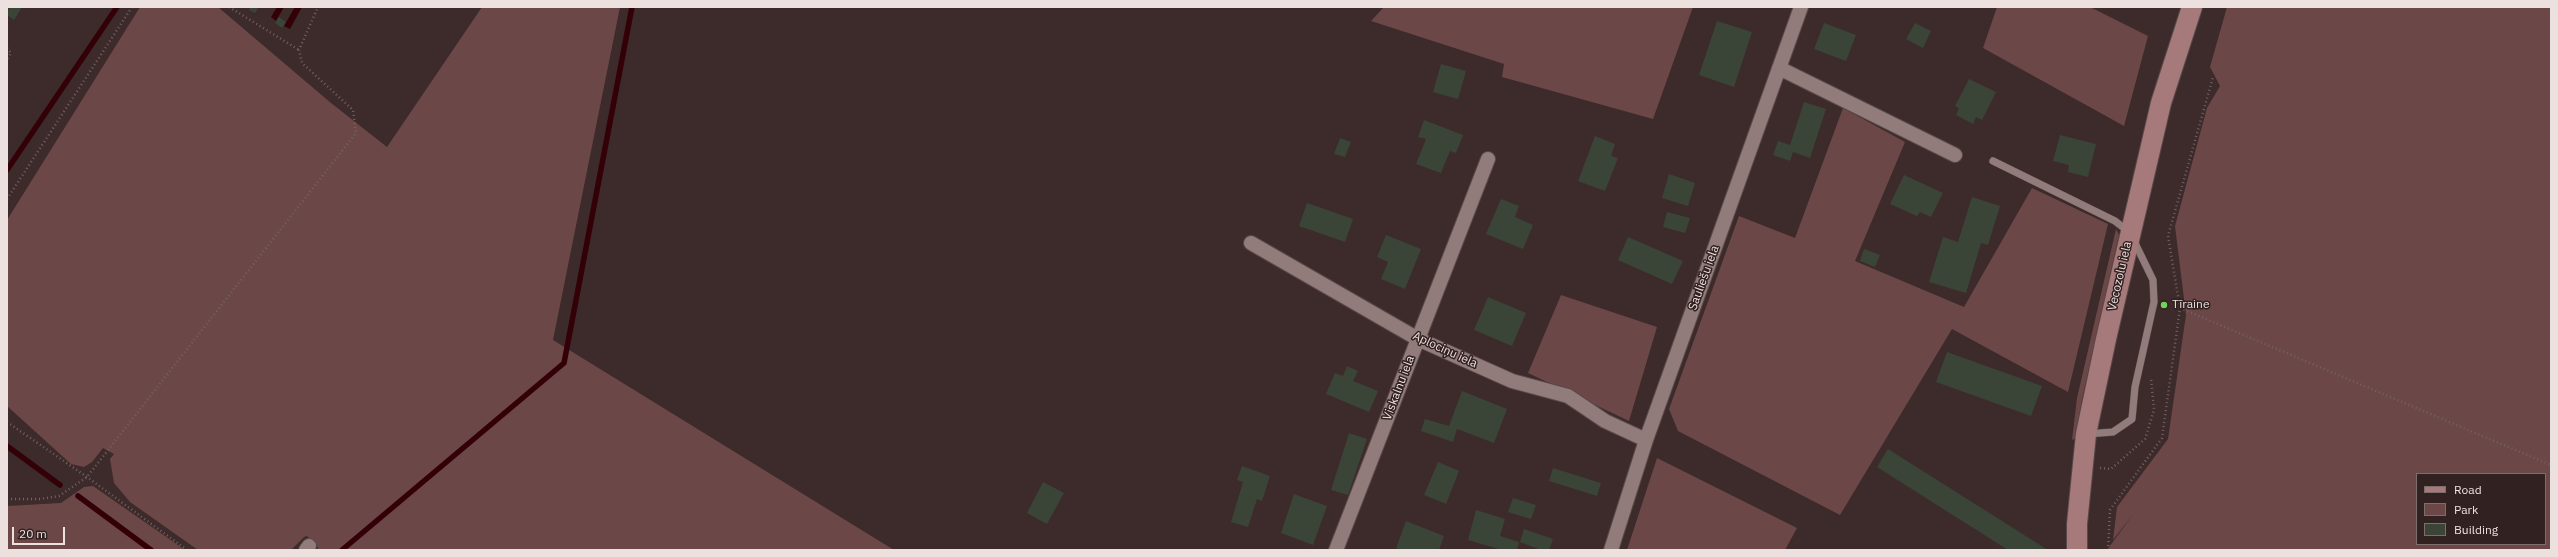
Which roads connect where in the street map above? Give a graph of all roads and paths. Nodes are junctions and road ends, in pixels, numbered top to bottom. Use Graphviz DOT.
graph roads {
  1 [pos="132,7"];
  2 [pos="229,7"];
  3 [pos="318,7"];
  4 [pos="1802,7"];
  5 [pos="2192,7"];
  6 [pos="7,48"];
  7 [pos="299,50"];
  8 [pos="7,59"];
  9 [pos="1779,68"];
  10 [pos="2213,77"];
  11 [pos="1955,155"];
  12 [pos="1488,159"];
  13 [pos="1993,161"];
  14 [pos="7,199"];
  15 [pos="2130,232"];
  16 [pos="1251,243"];
  17 [pos="2180,308"];
  18 [pos="1418,339"];
  19 [pos="7,422"];
  20 [pos="2086,434"];
  21 [pos="1646,440"];
  22 [pos="2551,465"];
  23 [pos="88,477"];
  24 [pos="7,499"];
  25 [pos="187,550"];
  26 [pos="1336,550"];
  27 [pos="1611,550"];
  28 [pos="2077,550"];
  29 [pos="2108,550"];
  1 -- 14 [label="path"];
  2 -- 7 [label="path"];
  3 -- 7 [label="path"];
  4 -- 9 [label="street, Sauliešu iela"];
  5 -- 15 [label="street, Vecozolu iela"];
  6 -- 8 [label="path"];
  7 -- 23 [label="path"];
  9 -- 11 [label="street"];
  9 -- 21 [label="street, Sauliešu iela"];
  10 -- 17 [label="path"];
  12 -- 18 [label="street, Viskalnu iela"];
  13 -- 15 [label="lane"];
  15 -- 20 [label="street, Vecozolu iela"];
  15 -- 20 [label="lane"];
  16 -- 18 [label="street, Aplociņu iela"];
  17 -- 22 [label="path"];
  17 -- 29 [label="path"];
  18 -- 21 [label="street, Aplociņu iela"];
  18 -- 26 [label="street, Viskalnu iela"];
  19 -- 23 [label="path"];
  20 -- 28 [label="street, Vecozolu iela"];
  21 -- 27 [label="street, Sauliešu iela"];
  23 -- 24 [label="path"];
  23 -- 25 [label="path"];
}
